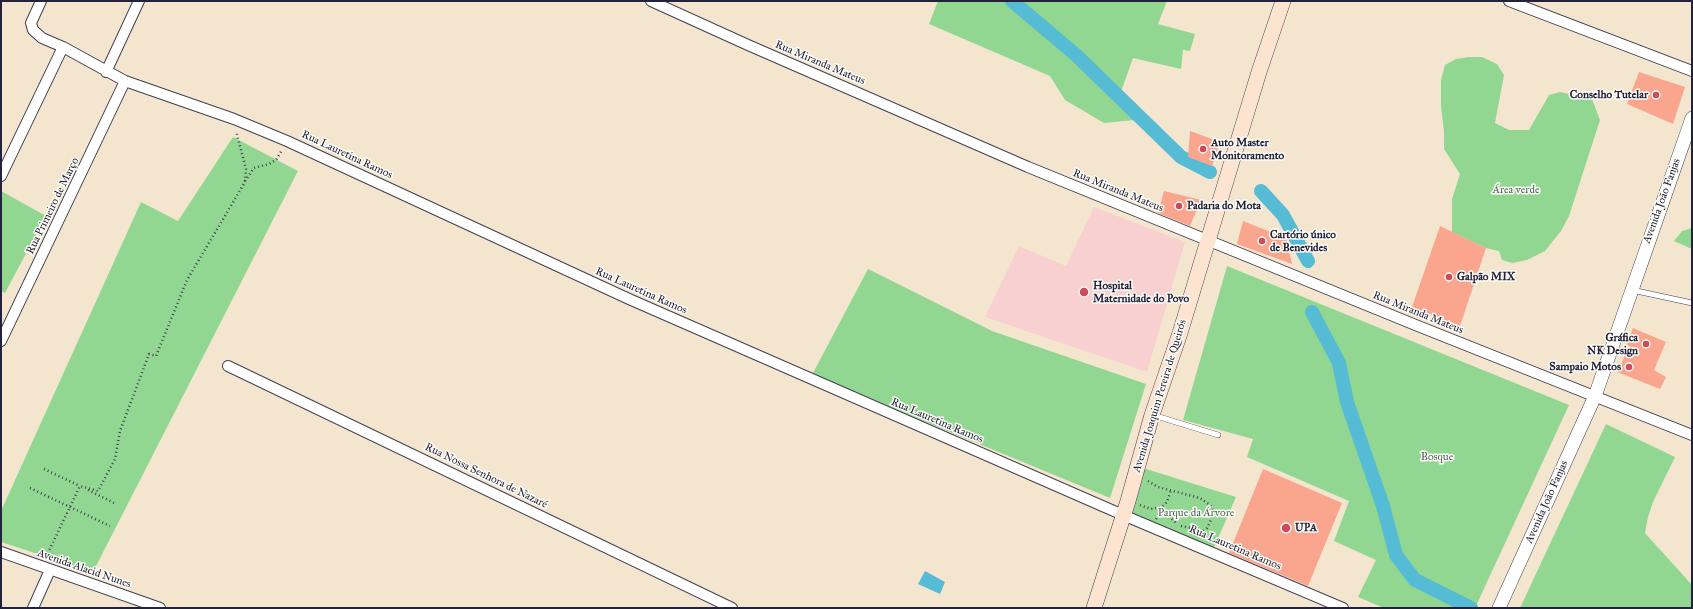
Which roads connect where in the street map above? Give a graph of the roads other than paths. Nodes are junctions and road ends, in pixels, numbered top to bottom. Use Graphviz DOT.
graph roads {
  1 [pos="41,1"];
  2 [pos="140,1"];
  3 [pos="651,1"];
  4 [pos="1283,1"];
  5 [pos="1509,1"];
  6 [pos="63,47"];
  7 [pos="1692,70"];
  8 [pos="106,72"];
  9 [pos="125,81"];
  10 [pos="1692,118"];
  11 [pos="1,176"];
  12 [pos="1208,241"];
  13 [pos="1631,290"];
  14 [pos="1692,303"];
  15 [pos="1,341"];
  16 [pos="228,366"];
  17 [pos="1595,396"];
  18 [pos="1152,415"];
  19 [pos="1692,435"];
  20 [pos="1218,436"];
  21 [pos="1125,508"];
  22 [pos="1,552"];
  23 [pos="46,568"];
  24 [pos="32,608"];
  25 [pos="160,608"];
  26 [pos="732,608"];
  27 [pos="1094,608"];
  28 [pos="1343,608"];
  29 [pos="1500,608"];
  1 -- 6 [label="street, Rua Lauretina Ramos"];
  2 -- 8 [label="street"];
  3 -- 12 [label="street, Rua Miranda Mateus"];
  4 -- 12 [label="main road, Avenida Joaquim Pereira de Queirós"];
  5 -- 7 [label="street"];
  6 -- 8 [label="street, Rua Lauretina Ramos"];
  6 -- 11 [label="street"];
  8 -- 9 [label="street, Rua Lauretina Ramos"];
  9 -- 15 [label="street, Rua Primeiro de Março"];
  9 -- 21 [label="street, Rua Lauretina Ramos"];
  10 -- 13 [label="street, Avenida João Fanjas"];
  12 -- 17 [label="street, Rua Miranda Mateus"];
  12 -- 18 [label="main road, Avenida Joaquim Pereira de Queirós"];
  13 -- 14 [label="lane"];
  13 -- 17 [label="street, Avenida João Fanjas"];
  16 -- 26 [label="street, Rua Nossa Senhora de Nazaré"];
  17 -- 19 [label="street, Rua Miranda Mateus"];
  17 -- 29 [label="street, Avenida João Fanjas"];
  18 -- 20 [label="lane"];
  18 -- 21 [label="main road, Avenida Joaquim Pereira de Queirós"];
  21 -- 27 [label="main road, Avenida Joaquim Pereira de Queirós"];
  21 -- 28 [label="street, Rua Lauretina Ramos"];
  22 -- 23 [label="street, Avenida Alacid Nunes"];
  23 -- 24 [label="street"];
  23 -- 25 [label="street, Avenida Alacid Nunes"];
}
